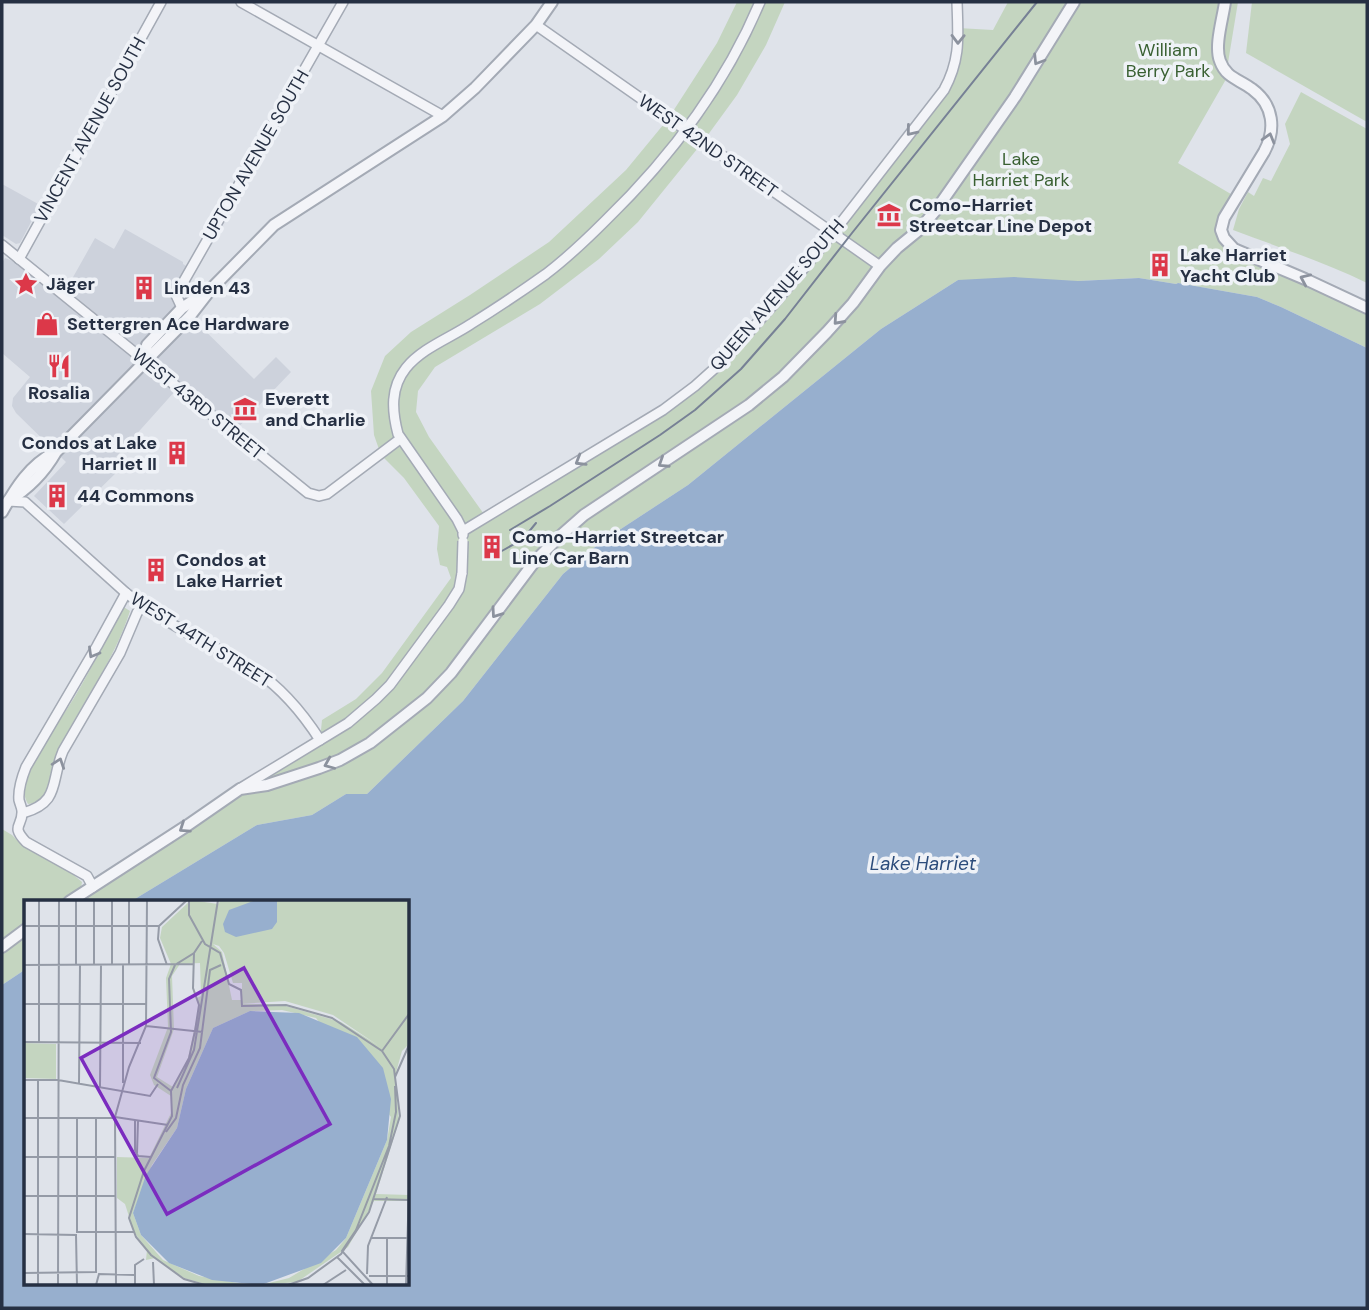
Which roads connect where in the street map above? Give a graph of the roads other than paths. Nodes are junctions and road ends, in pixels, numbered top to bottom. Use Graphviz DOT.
graph roads {
  1 [pos="161,2"];
  2 [pos="241,2"];
  3 [pos="343,2"];
  4 [pos="552,2"];
  5 [pos="760,2"];
  6 [pos="957,2"];
  7 [pos="1074,2"];
  8 [pos="1225,2"];
  9 [pos="536,25"];
  10 [pos="319,45"];
  11 [pos="443,116"];
  12 [pos="686,131"];
  13 [pos="833,233"];
  14 [pos="2,246"];
  15 [pos="19,259"];
  16 [pos="880,266"];
  17 [pos="211,289"];
  18 [pos="182,308"];
  19 [pos="1367,308"];
  20 [pos="144,360"];
  21 [pos="400,439"];
  22 [pos="4,508"];
  23 [pos="463,536"];
  24 [pos="126,593"];
  25 [pos="142,605"];
  26 [pos="320,740"];
  27 [pos="240,789"];
  28 [pos="23,813"];
  29 [pos="93,887"];
  30 [pos="72,900"];
  31 [pos="24,930"];
  32 [pos="2,947"];
  1 -- 15 [label="street, VINCENT AVENUE SOUTH"];
  2 -- 10 [label="street"];
  3 -- 10 [label="street, UPTON AVENUE SOUTH"];
  4 -- 9 [label="street"];
  5 -- 12 [label="street"];
  6 -- 13 [label="street, QUEEN AVENUE SOUTH, one-way"];
  7 -- 16 [label="street, one-way"];
  19 -- 8 [label="street, one-way"];
  9 -- 11 [label="street"];
  9 -- 12 [label="street, WEST 42ND STREET"];
  10 -- 11 [label="street"];
  10 -- 18 [label="street, UPTON AVENUE SOUTH"];
  11 -- 17 [label="street"];
  12 -- 13 [label="street, WEST 42ND STREET"];
  12 -- 21 [label="street"];
  13 -- 16 [label="street, WEST 42ND STREET"];
  13 -- 23 [label="street, QUEEN AVENUE SOUTH, one-way"];
  14 -- 15 [label="street, WEST 43RD STREET"];
  15 -- 20 [label="street, WEST 43RD STREET"];
  16 -- 27 [label="street, one-way"];
  17 -- 18 [label="street"];
  17 -- 20 [label="street"];
  18 -- 20 [label="street"];
  20 -- 21 [label="street, WEST 43RD STREET"];
  20 -- 22 [label="street"];
  21 -- 23 [label="street"];
  22 -- 24 [label="street, WEST 44TH STREET"];
  23 -- 26 [label="street, bridge"];
  24 -- 25 [label="street, WEST 44TH STREET"];
  24 -- 28 [label="street, one-way"];
  25 -- 26 [label="street, WEST 44TH STREET"];
  28 -- 25 [label="street, one-way"];
  26 -- 27 [label="street"];
  27 -- 29 [label="street, one-way"];
  28 -- 29 [label="street"];
  29 -- 30 [label="street"];
  31 -- 32 [label="street"];
}
